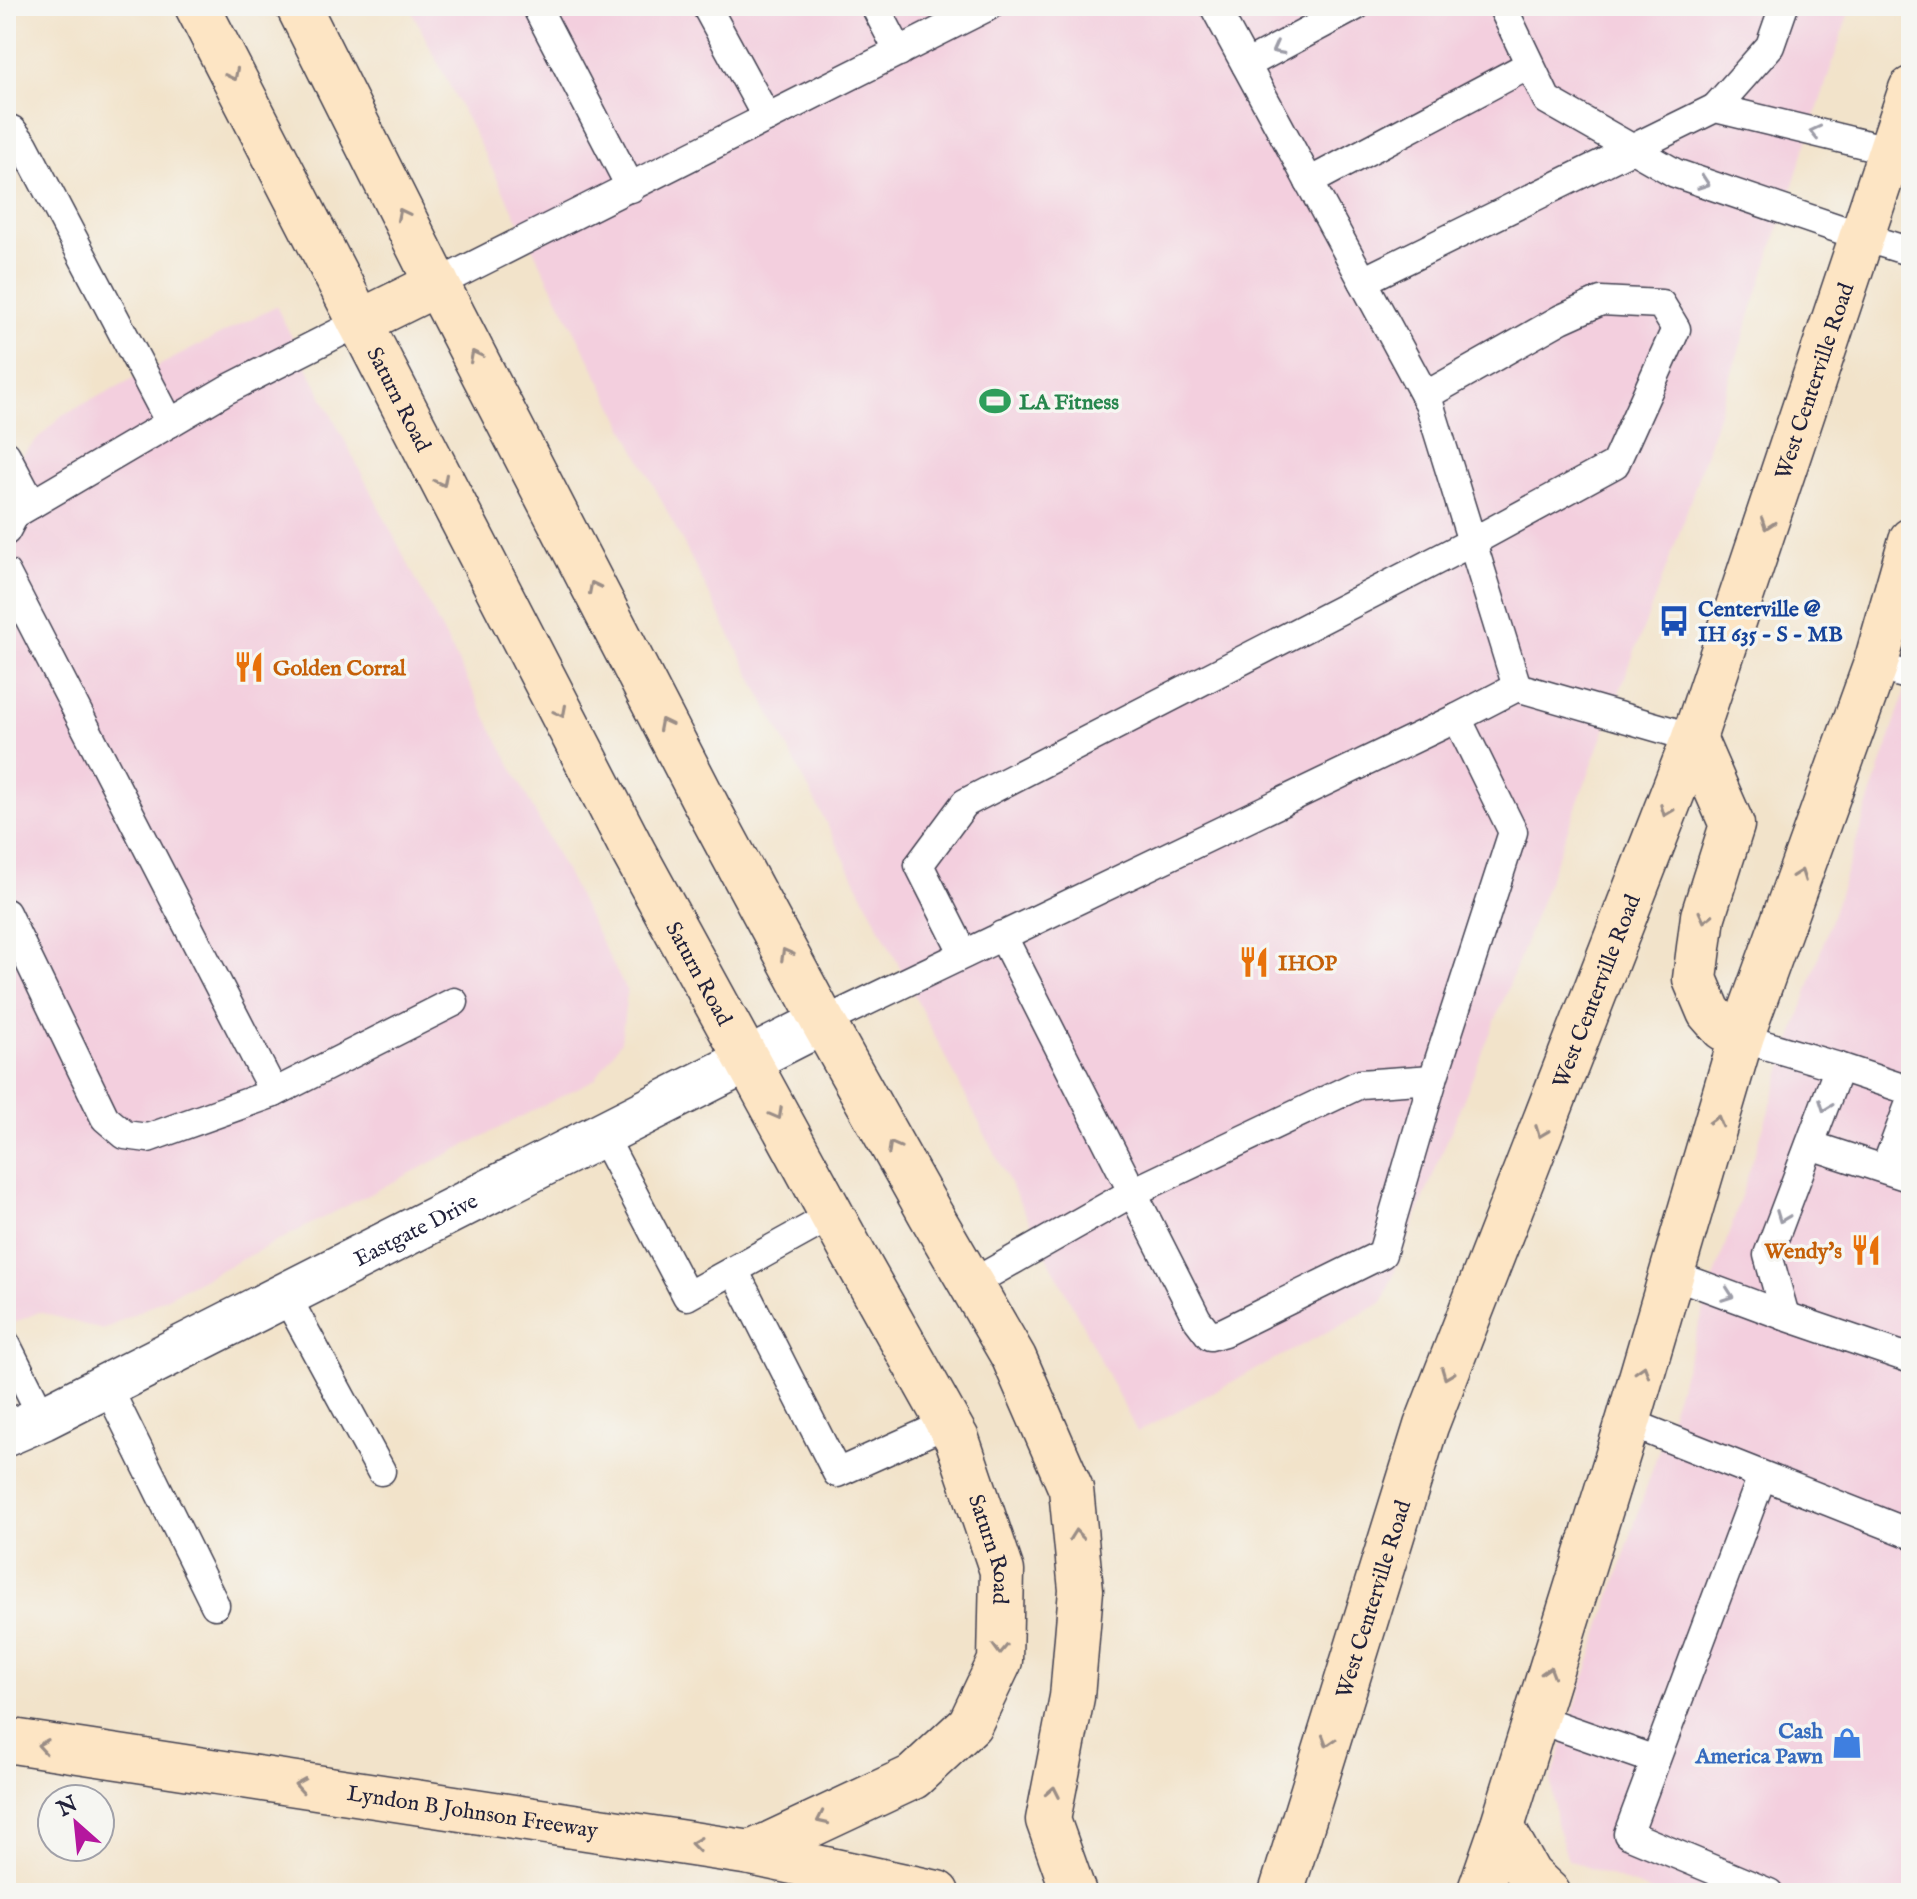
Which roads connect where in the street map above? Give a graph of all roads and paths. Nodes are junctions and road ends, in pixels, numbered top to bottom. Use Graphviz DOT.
graph roads {
  1 [pos="197,6"];
  2 [pos="298,6"];
  3 [pos="536,6"];
  4 [pos="706,6"];
  5 [pos="875,6"];
  6 [pos="989,6"];
  7 [pos="1214,6"];
  8 [pos="1356,6"];
  9 [pos="1502,6"];
  10 [pos="1784,6"];
  11 [pos="899,52"];
  12 [pos="1246,65"];
  13 [pos="1529,65"];
  14 [pos="1911,89"];
  15 [pos="1715,108"];
  16 [pos="767,118"];
  17 [pos="6,128"];
  18 [pos="1634,149"];
  19 [pos="1901,153"];
  20 [pos="1309,182"];
  21 [pos="631,188"];
  22 [pos="1863,237"];
  23 [pos="1911,252"];
  24 [pos="1363,281"];
  25 [pos="437,284"];
  26 [pos="360,322"];
  27 [pos="1425,396"];
  28 [pos="170,423"];
  29 [pos="6,455"];
  30 [pos="32,504"];
  31 [pos="6,531"];
  32 [pos="1911,540"];
  33 [pos="1472,542"];
  34 [pos="6,573"];
  35 [pos="1893,671"];
  36 [pos="1517,687"];
  37 [pos="1457,718"];
  38 [pos="1694,738"];
  39 [pos="6,913"];
  40 [pos="1002,935"];
  41 [pos="964,954"];
  42 [pos="454,1002"];
  43 [pos="823,1022"];
  44 [pos="1741,1038"];
  45 [pos="748,1061"];
  46 [pos="1839,1067"];
  47 [pos="1433,1079"];
  48 [pos="1911,1091"];
  49 [pos="274,1093"];
  50 [pos="1911,1100"];
  51 [pos="603,1136"];
  52 [pos="1810,1145"];
  53 [pos="1898,1173"];
  54 [pos="1133,1192"];
  55 [pos="833,1215"];
  56 [pos="734,1270"];
  57 [pos="1672,1274"];
  58 [pos="971,1284"];
  59 [pos="286,1296"];
  60 [pos="1785,1316"];
  61 [pos="6,1344"];
  62 [pos="1911,1359"];
  63 [pos="107,1386"];
  64 [pos="1628,1422"];
  65 [pos="948,1423"];
  66 [pos="25,1426"];
  67 [pos="381,1471"];
  68 [pos="1762,1476"];
  69 [pos="1911,1534"];
  70 [pos="215,1605"];
  71 [pos="1535,1718"];
  72 [pos="6,1740"];
  73 [pos="1655,1760"];
  74 [pos="1502,1827"];
  75 [pos="751,1853"];
  76 [pos="937,1893"];
  77 [pos="1074,1893"];
  78 [pos="1281,1893"];
  79 [pos="1479,1893"];
  80 [pos="1548,1893"];
  81 [pos="1769,1893"];
  1 -- 26 [label="main road, Saturn Road, one-way"];
  25 -- 2 [label="main road, one-way"];
  3 -- 21 [label="lane"];
  4 -- 16 [label="lane"];
  5 -- 11 [label="lane"];
  6 -- 11 [label="lane"];
  7 -- 12 [label="lane"];
  8 -- 12 [label="lane, one-way"];
  9 -- 13 [label="lane"];
  10 -- 15 [label="lane"];
  11 -- 16 [label="lane"];
  12 -- 20 [label="lane"];
  13 -- 18 [label="lane"];
  13 -- 20 [label="lane"];
  14 -- 19 [label="main road, West Centerville Road"];
  15 -- 18 [label="lane"];
  19 -- 15 [label="lane, one-way"];
  16 -- 21 [label="lane"];
  17 -- 28 [label="lane"];
  18 -- 22 [label="lane, one-way"];
  18 -- 24 [label="lane"];
  19 -- 22 [label="main road, West Centerville Road"];
  20 -- 24 [label="lane"];
  21 -- 25 [label="lane"];
  22 -- 23 [label="lane"];
  22 -- 38 [label="main road, West Centerville Road, one-way"];
  24 -- 27 [label="lane"];
  25 -- 26 [label="main road"];
  43 -- 25 [label="main road, one-way"];
  26 -- 28 [label="lane"];
  26 -- 45 [label="main road, Saturn Road, one-way"];
  27 -- 33 [label="lane"];
  27 -- 33 [label="lane"];
  28 -- 30 [label="lane"];
  29 -- 30 [label="lane"];
  30 -- 31 [label="lane"];
  32 -- 35 [label="main road"];
  33 -- 36 [label="lane"];
  33 -- 41 [label="lane"];
  34 -- 49 [label="lane"];
  44 -- 35 [label="main road, one-way"];
  36 -- 37 [label="lane"];
  36 -- 38 [label="lane"];
  37 -- 40 [label="lane"];
  37 -- 47 [label="lane"];
  38 -- 44 [label="main road, one-way"];
  38 -- 78 [label="main road, West Centerville Road, one-way"];
  39 -- 49 [label="lane"];
  40 -- 41 [label="lane"];
  40 -- 54 [label="lane"];
  41 -- 43 [label="lane"];
  42 -- 49 [label="lane"];
  43 -- 45 [label="street, Eastgate Drive"];
  58 -- 43 [label="main road, one-way"];
  44 -- 46 [label="lane"];
  57 -- 44 [label="main road, one-way"];
  45 -- 51 [label="street, Eastgate Drive"];
  45 -- 55 [label="main road, Saturn Road, one-way"];
  46 -- 48 [label="lane"];
  46 -- 52 [label="lane, one-way"];
  47 -- 54 [label="lane"];
  47 -- 54 [label="lane"];
  50 -- 53 [label="lane"];
  51 -- 56 [label="lane"];
  51 -- 59 [label="street, Eastgate Drive"];
  52 -- 53 [label="lane"];
  52 -- 60 [label="lane, one-way"];
  54 -- 58 [label="lane"];
  55 -- 56 [label="lane"];
  55 -- 65 [label="main road, Saturn Road"];
  56 -- 65 [label="lane"];
  57 -- 60 [label="lane, one-way"];
  64 -- 57 [label="main road, one-way"];
  77 -- 58 [label="main road, one-way"];
  59 -- 63 [label="street, Eastgate Drive"];
  59 -- 67 [label="lane"];
  60 -- 62 [label="lane"];
  61 -- 66 [label="lane"];
  63 -- 66 [label="street, Eastgate Drive"];
  63 -- 70 [label="lane"];
  64 -- 68 [label="lane"];
  71 -- 64 [label="main road, one-way"];
  65 -- 75 [label="main road, Saturn Road, one-way"];
  68 -- 69 [label="lane"];
  68 -- 73 [label="lane"];
  71 -- 73 [label="lane"];
  71 -- 74 [label="main road"];
  75 -- 72 [label="main road, Lyndon B Johnson Freeway, one-way"];
  73 -- 81 [label="lane"];
  74 -- 79 [label="main road"];
  74 -- 80 [label="main road"];
  75 -- 76 [label="main road, Lyndon B Johnson Freeway"];
}
